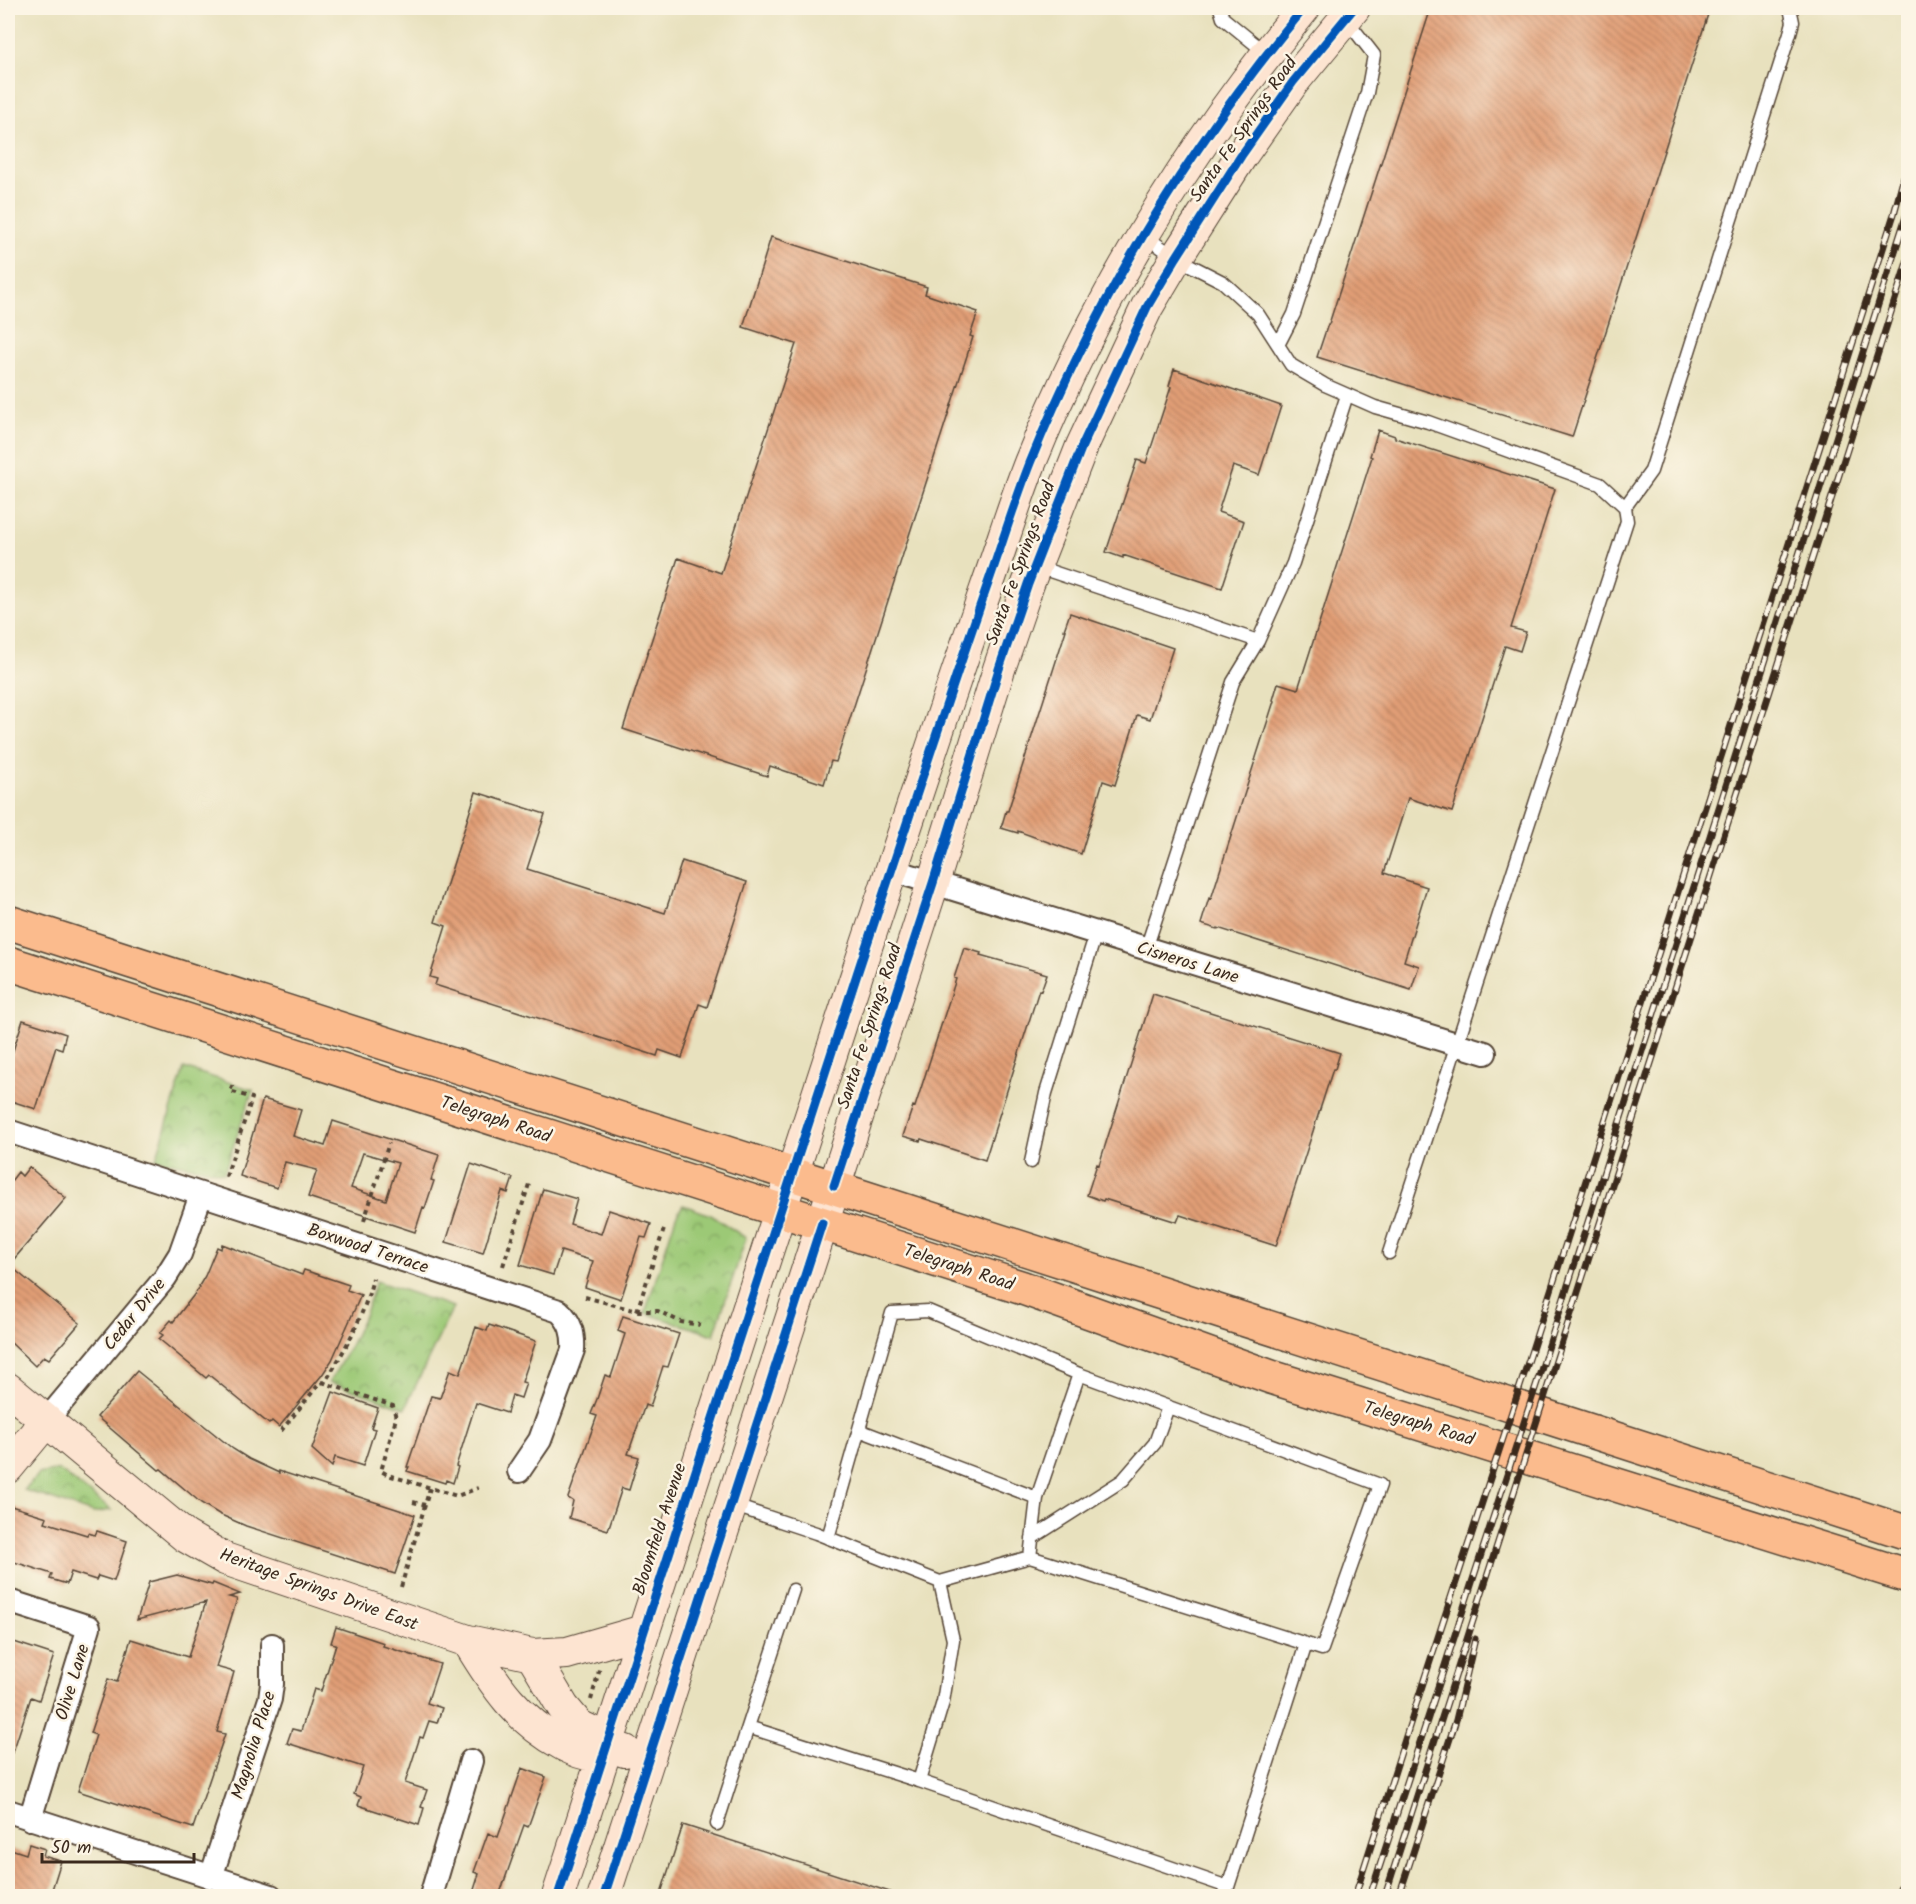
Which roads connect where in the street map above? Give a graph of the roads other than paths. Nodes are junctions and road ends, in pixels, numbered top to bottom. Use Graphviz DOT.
graph roads {
  1 [pos="1220,8"];
  2 [pos="1304,8"];
  3 [pos="1790,8"];
  4 [pos="1349,13"];
  5 [pos="1266,53"];
  6 [pos="1144,236"];
  7 [pos="1176,258"];
  8 [pos="1278,345"];
  9 [pos="1347,395"];
  10 [pos="1625,507"];
  11 [pos="1035,566"];
  12 [pos="1258,641"];
  13 [pos="892,870"];
  14 [pos="933,883"];
  15 [pos="8,922"];
  16 [pos="1096,933"];
  17 [pos="1146,949"];
  18 [pos="8,963"];
  19 [pos="1456,1044"];
  20 [pos="1485,1053"];
  21 [pos="8,1131"];
  22 [pos="1031,1162"];
  23 [pos="792,1173"];
  24 [pos="834,1186"];
  25 [pos="201,1195"];
  26 [pos="780,1210"];
  27 [pos="822,1223"];
  28 [pos="1389,1253"];
  29 [pos="1079,1374"];
  30 [pos="8,1389"];
  31 [pos="1168,1407"];
  32 [pos="46,1421"];
  33 [pos="859,1430"];
  34 [pos="8,1467"];
  35 [pos="519,1471"];
  36 [pos="1037,1498"];
  37 [pos="731,1504"];
  38 [pos="1908,1533"];
  39 [pos="828,1538"];
  40 [pos="1032,1538"];
  41 [pos="1030,1557"];
  42 [pos="1908,1576"];
  43 [pos="940,1582"];
  44 [pos="793,1590"];
  45 [pos="8,1601"];
  46 [pos="643,1631"];
  47 [pos="468,1641"];
  48 [pos="1306,1644"];
  49 [pos="272,1645"];
  50 [pos="532,1655"];
  51 [pos="748,1727"];
  52 [pos="607,1745"];
  53 [pos="649,1759"];
  54 [pos="471,1761"];
  55 [pos="919,1781"];
  56 [pos="8,1811"];
  57 [pos="30,1819"];
  58 [pos="717,1824"];
  59 [pos="211,1877"];
  60 [pos="1908,1878"];
  61 [pos="271,1896"];
  62 [pos="431,1896"];
  63 [pos="558,1896"];
  64 [pos="604,1896"];
  65 [pos="1901,1896"];
  1 -- 5 [label="lane"];
  2 -- 5 [label="main road, Santa Fe Springs Road"];
  3 -- 10 [label="lane"];
  4 -- 7 [label="main road, Santa Fe Springs Road"];
  4 -- 8 [label="lane"];
  5 -- 6 [label="main road, Santa Fe Springs Road"];
  6 -- 7 [label="lane"];
  6 -- 13 [label="main road, Santa Fe Springs Road"];
  7 -- 8 [label="lane"];
  7 -- 11 [label="main road, Santa Fe Springs Road"];
  8 -- 9 [label="lane"];
  9 -- 10 [label="lane"];
  9 -- 12 [label="lane"];
  10 -- 19 [label="lane"];
  11 -- 12 [label="lane"];
  11 -- 14 [label="main road, Santa Fe Springs Road"];
  12 -- 17 [label="lane"];
  13 -- 14 [label="street, Cisneros Lane"];
  13 -- 23 [label="main road, Santa Fe Springs Road"];
  14 -- 16 [label="street, Cisneros Lane"];
  14 -- 24 [label="main road, Santa Fe Springs Road"];
  15 -- 23 [label="main road, Telegraph Road"];
  16 -- 17 [label="street, Cisneros Lane"];
  16 -- 22 [label="lane"];
  17 -- 19 [label="street, Cisneros Lane"];
  18 -- 26 [label="main road, Telegraph Road"];
  19 -- 20 [label="street, Cisneros Lane"];
  19 -- 28 [label="lane"];
  21 -- 25 [label="street, Boxwood Terrace"];
  23 -- 24 [label="main road, Telegraph Road"];
  23 -- 26 [label="main road, Bloomfield Avenue"];
  24 -- 27 [label="main road, Santa Fe Springs Road"];
  24 -- 38 [label="main road, Telegraph Road"];
  25 -- 32 [label="street, Cedar Drive"];
  25 -- 35 [label="street, Boxwood Terrace"];
  26 -- 27 [label="main road, Telegraph Road"];
  26 -- 46 [label="main road, Bloomfield Avenue"];
  27 -- 37 [label="main road"];
  27 -- 42 [label="main road, Telegraph Road"];
  29 -- 31 [label="lane"];
  29 -- 33 [label="lane"];
  29 -- 36 [label="lane"];
  30 -- 32 [label="main road, Heritage Springs Drive East"];
  31 -- 40 [label="lane"];
  31 -- 48 [label="lane"];
  32 -- 34 [label="main road"];
  32 -- 47 [label="main road, Heritage Springs Drive East"];
  33 -- 36 [label="lane"];
  33 -- 39 [label="lane"];
  36 -- 40 [label="lane"];
  37 -- 39 [label="lane"];
  37 -- 53 [label="main road"];
  39 -- 43 [label="lane"];
  40 -- 41 [label="lane"];
  41 -- 43 [label="lane"];
  41 -- 48 [label="lane"];
  43 -- 55 [label="lane"];
  44 -- 51 [label="lane"];
  45 -- 57 [label="street, Olive Lane"];
  46 -- 50 [label="main road, Heritage Springs Drive East"];
  46 -- 52 [label="main road, Bloomfield Avenue"];
  47 -- 50 [label="main road, Heritage Springs Drive East"];
  47 -- 52 [label="main road"];
  48 -- 55 [label="lane"];
  49 -- 59 [label="street, Magnolia Place"];
  50 -- 52 [label="main road"];
  51 -- 55 [label="lane"];
  51 -- 58 [label="lane"];
  52 -- 53 [label="main road"];
  52 -- 63 [label="main road, Bloomfield Avenue"];
  53 -- 64 [label="main road"];
  54 -- 62 [label="street"];
  56 -- 57 [label="street"];
  57 -- 59 [label="street"];
  59 -- 61 [label="street"];
  60 -- 65 [label="lane"];
}
